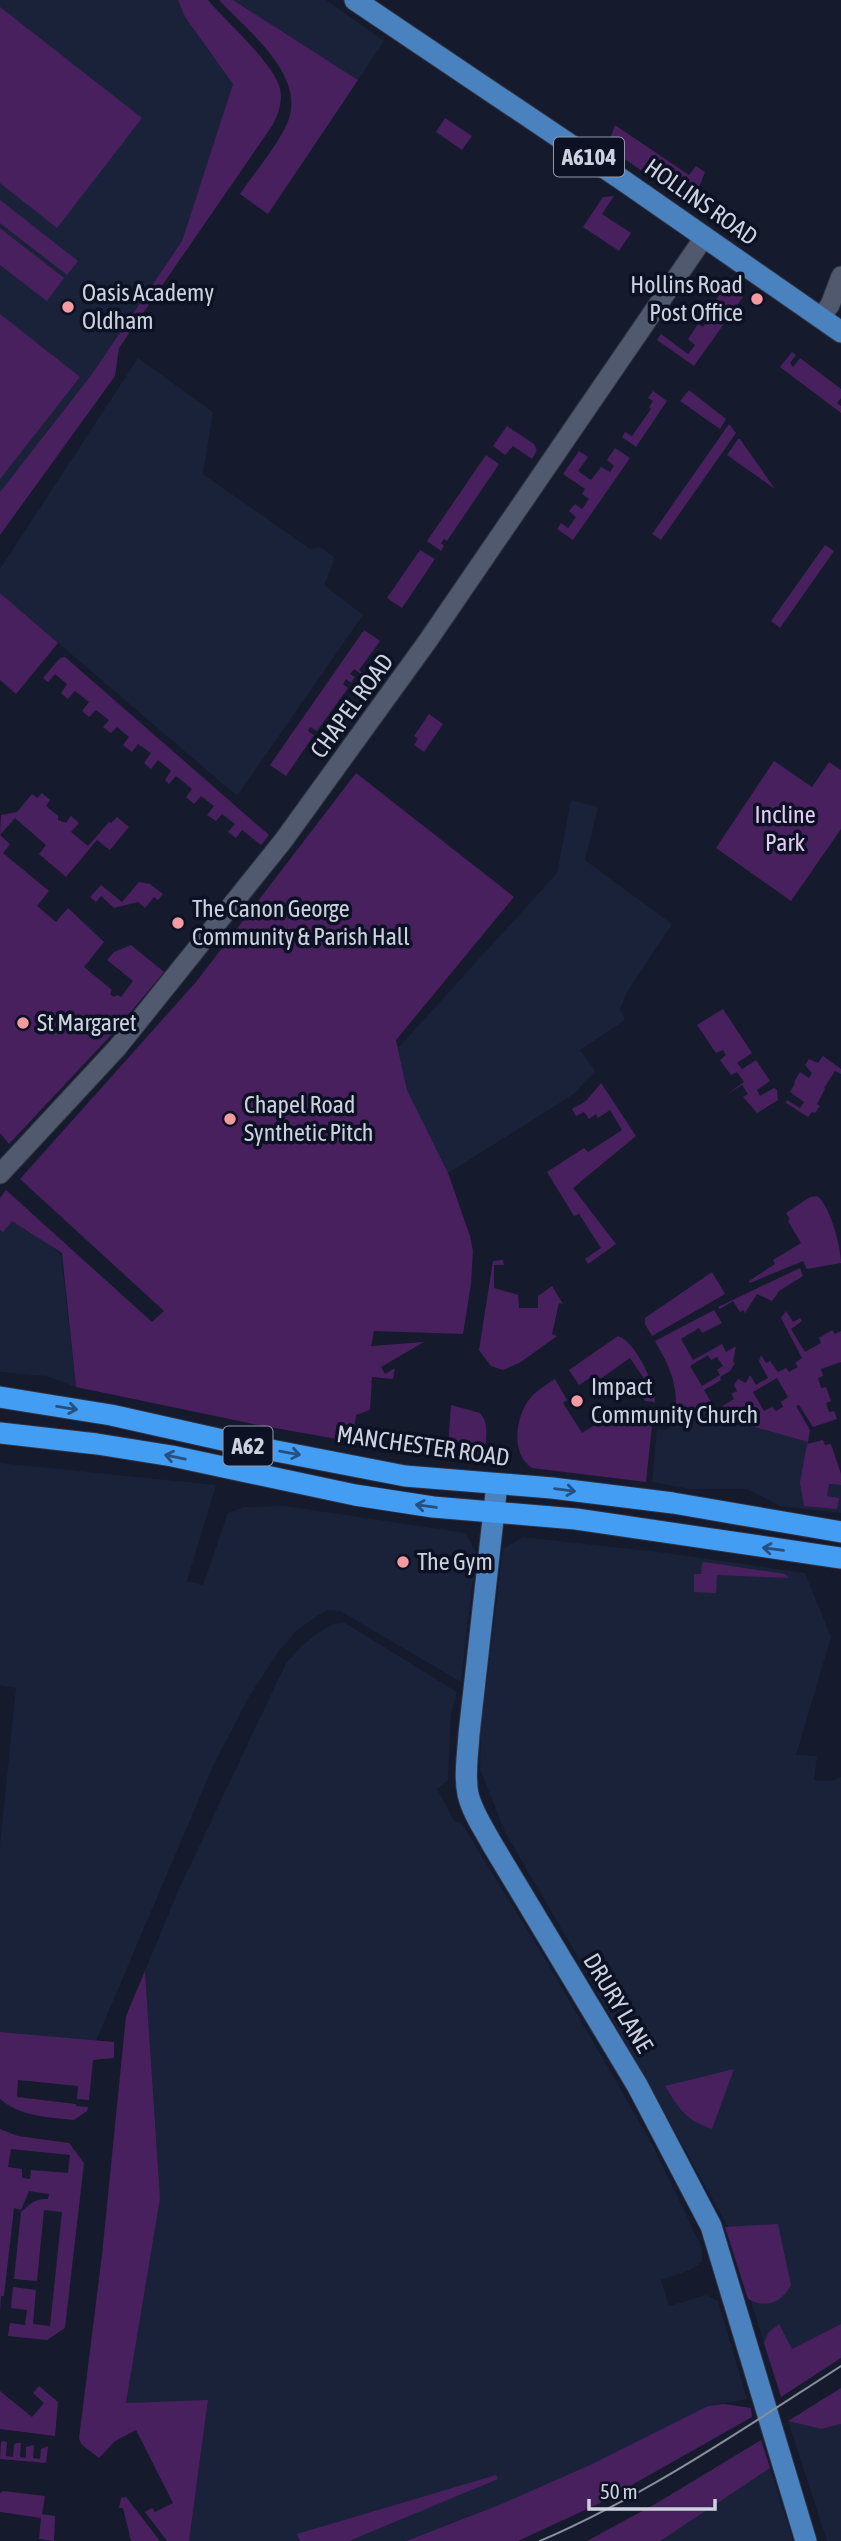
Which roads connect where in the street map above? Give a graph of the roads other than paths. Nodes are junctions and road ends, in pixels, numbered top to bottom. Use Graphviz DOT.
graph roads {
  1 [pos="355,0"];
  2 [pos="705,236"];
  3 [pos="841,276"];
  4 [pos="821,317"];
  5 [pos="841,332"];
  6 [pos="0,1174"];
  7 [pos="0,1397"];
  8 [pos="0,1433"];
  9 [pos="496,1499"];
  10 [pos="841,1532"];
  11 [pos="841,1559"];
  12 [pos="806,2541"];
  1 -- 2 [label="main road, HOLLINS ROAD / A6104"];
  2 -- 4 [label="main road, HOLLINS ROAD / A6104"];
  2 -- 6 [label="street, CHAPEL ROAD"];
  3 -- 4 [label="street"];
  4 -- 5 [label="main road, HOLLINS ROAD / A6104"];
  7 -- 9 [label="highway, MANCHESTER ROAD / A62, one-way"];
  9 -- 8 [label="highway, MANCHESTER ROAD / A62, one-way"];
  9 -- 10 [label="highway, MANCHESTER ROAD / A62, one-way"];
  11 -- 9 [label="highway, MANCHESTER ROAD / A62, one-way"];
  9 -- 12 [label="main road, DRURY LANE"];
}
